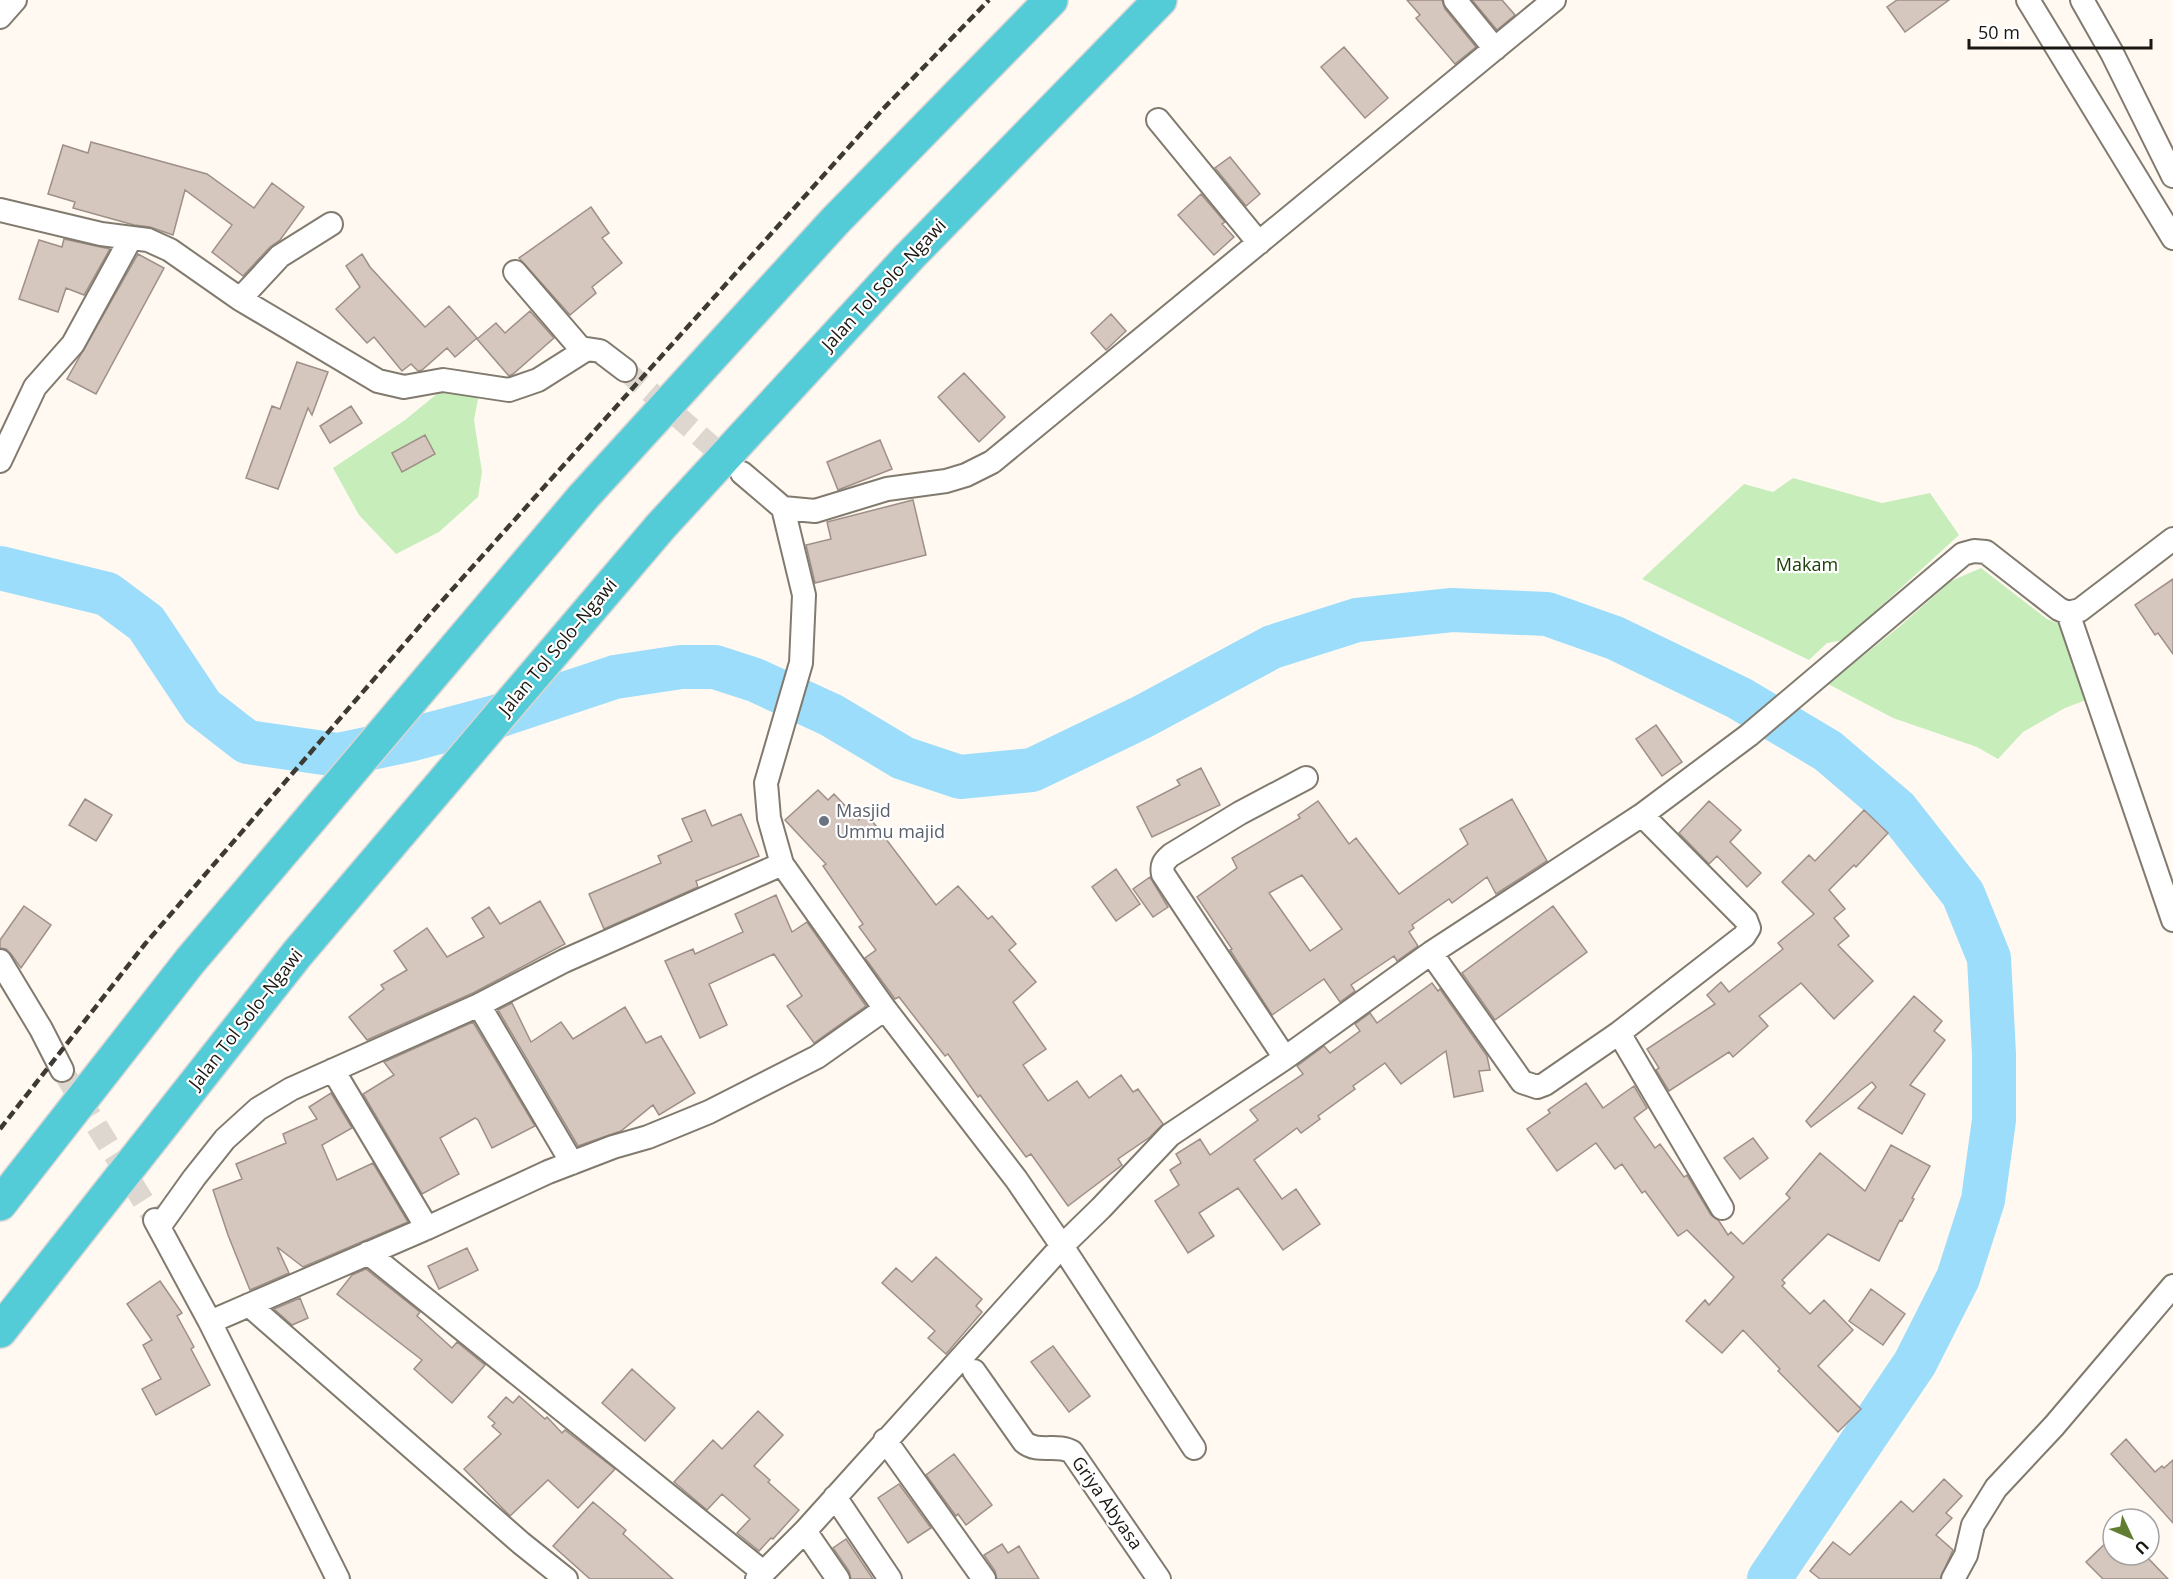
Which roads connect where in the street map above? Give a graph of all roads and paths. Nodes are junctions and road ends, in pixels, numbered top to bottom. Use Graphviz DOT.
graph roads {
  1 [pos="15,0"];
  2 [pos="1051,0"];
  3 [pos="1160,0"];
  4 [pos="1455,0"];
  5 [pos="1554,0"];
  6 [pos="2028,0"];
  7 [pos="2082,0"];
  8 [pos="0,17"];
  9 [pos="1496,49"];
  10 [pos="1158,120"];
  11 [pos="2173,176"];
  12 [pos="0,210"];
  13 [pos="331,224"];
  14 [pos="131,238"];
  15 [pos="2173,238"];
  16 [pos="1259,243"];
  17 [pos="515,272"];
  18 [pos="240,299"];
  19 [pos="582,350"];
  20 [pos="625,370"];
  21 [pos="0,461"];
  22 [pos="742,472"];
  23 [pos="783,508"];
  24 [pos="2173,539"];
  25 [pos="2068,613"];
  26 [pos="1306,778"];
  27 [pos="1642,815"];
  28 [pos="782,864"];
  29 [pos="2173,920"];
  30 [pos="1431,953"];
  31 [pos="0,961"];
  32 [pos="479,1005"];
  33 [pos="885,1009"];
  34 [pos="1619,1033"];
  35 [pos="1285,1059"];
  36 [pos="62,1070"];
  37 [pos="333,1070"];
  38 [pos="572,1163"];
  39 [pos="0,1204"];
  40 [pos="1722,1208"];
  41 [pos="427,1228"];
  42 [pos="1062,1246"];
  43 [pos="368,1253"];
  44 [pos="2173,1286"];
  45 [pos="249,1305"];
  46 [pos="210,1322"];
  47 [pos="0,1331"];
  48 [pos="974,1371"];
  49 [pos="885,1440"];
  50 [pos="1194,1448"];
  51 [pos="835,1497"];
  52 [pos="805,1531"];
  53 [pos="760,1576"];
  54 [pos="338,1579"];
  55 [pos="566,1579"];
  56 [pos="838,1579"];
  57 [pos="890,1579"];
  58 [pos="984,1579"];
  59 [pos="1159,1579"];
  60 [pos="1953,1579"];
  1 -- 8 [label="street"];
  2 -- 39 [label="highway"];
  3 -- 47 [label="highway, Jalan Tol Solo–Ngawi"];
  4 -- 9 [label="street"];
  5 -- 9 [label="street"];
  6 -- 15 [label="street"];
  7 -- 11 [label="street"];
  9 -- 16 [label="street"];
  10 -- 16 [label="street"];
  12 -- 14 [label="street"];
  13 -- 18 [label="street"];
  14 -- 18 [label="street"];
  14 -- 21 [label="street"];
  16 -- 23 [label="street"];
  17 -- 19 [label="street"];
  18 -- 19 [label="street"];
  19 -- 20 [label="street"];
  22 -- 23 [label="street"];
  23 -- 28 [label="street"];
  24 -- 25 [label="street"];
  25 -- 27 [label="street"];
  25 -- 29 [label="street"];
  26 -- 35 [label="street"];
  27 -- 30 [label="street"];
  27 -- 34 [label="street"];
  28 -- 32 [label="street"];
  28 -- 33 [label="street"];
  30 -- 34 [label="street"];
  30 -- 35 [label="street"];
  31 -- 36 [label="street"];
  32 -- 37 [label="street"];
  32 -- 38 [label="street"];
  33 -- 38 [label="street"];
  33 -- 42 [label="street"];
  34 -- 40 [label="street"];
  35 -- 42 [label="street"];
  37 -- 41 [label="street"];
  37 -- 46 [label="street"];
  38 -- 41 [label="street"];
  41 -- 43 [label="street"];
  42 -- 49 [label="street"];
  42 -- 50 [label="street"];
  43 -- 45 [label="street"];
  43 -- 53 [label="street"];
  44 -- 60 [label="street"];
  45 -- 46 [label="street"];
  45 -- 55 [label="street"];
  46 -- 54 [label="street"];
  48 -- 59 [label="street, Griya Abyasa"];
  49 -- 51 [label="street"];
  49 -- 58 [label="street"];
  51 -- 52 [label="street"];
  51 -- 57 [label="street"];
  52 -- 53 [label="street"];
  52 -- 56 [label="street"];
}
